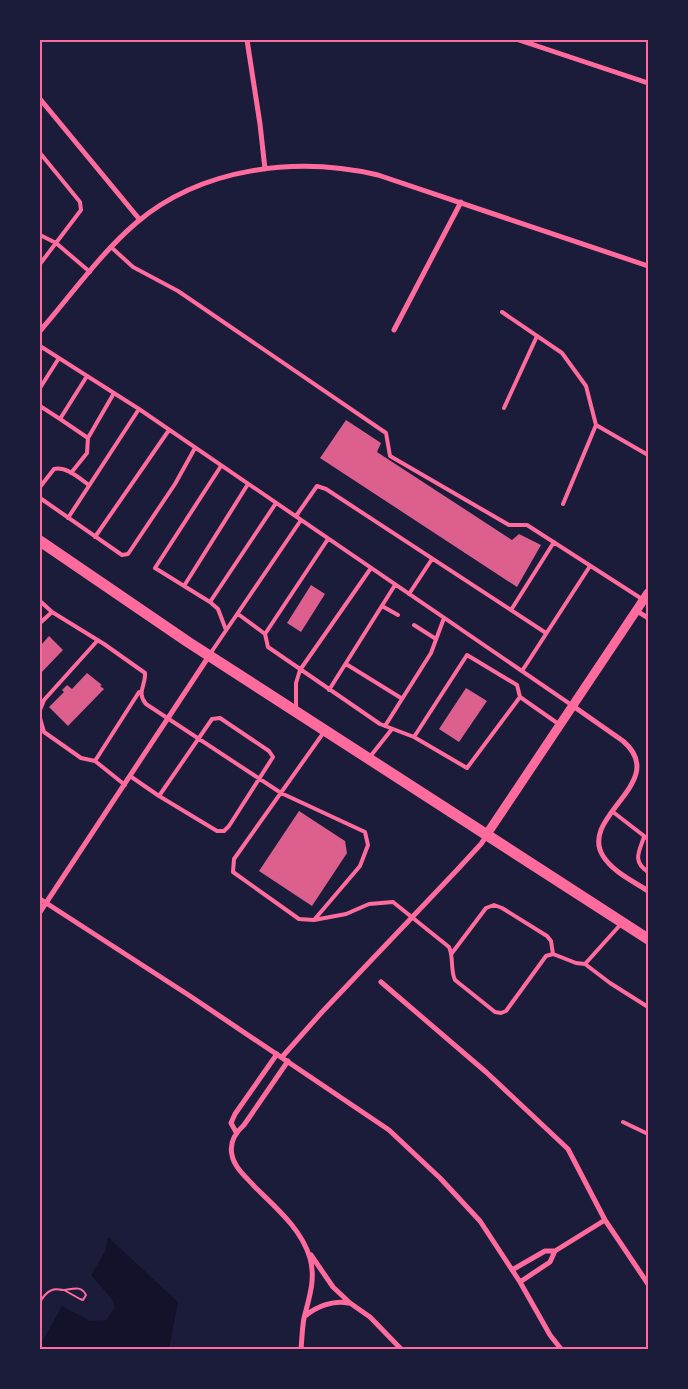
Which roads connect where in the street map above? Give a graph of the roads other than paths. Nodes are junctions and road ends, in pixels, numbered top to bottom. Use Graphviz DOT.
graph roads {
  1 [pos="247,40"];
  2 [pos="519,40"];
  3 [pos="648,83"];
  4 [pos="40,100"];
  5 [pos="40,153"];
  6 [pos="265,169"];
  7 [pos="461,202"];
  8 [pos="140,220"];
  9 [pos="40,235"];
  10 [pos="56,243"];
  11 [pos="112,247"];
  12 [pos="40,264"];
  13 [pos="648,266"];
  14 [pos="90,272"];
  15 [pos="502,312"];
  16 [pos="394,330"];
  17 [pos="40,332"];
  18 [pos="537,336"];
  19 [pos="40,346"];
  20 [pos="60,358"];
  21 [pos="87,376"];
  22 [pos="40,388"];
  23 [pos="114,393"];
  24 [pos="40,406"];
  25 [pos="504,408"];
  26 [pos="139,409"];
  27 [pos="60,419"];
  28 [pos="596,425"];
  29 [pos="168,430"];
  30 [pos="88,438"];
  31 [pos="195,448"];
  32 [pos="648,455"];
  33 [pos="221,466"];
  34 [pos="71,473"];
  35 [pos="248,484"];
  36 [pos="89,485"];
  37 [pos="40,487"];
  38 [pos="40,498"];
  39 [pos="276,503"];
  40 [pos="562,504"];
  41 [pos="296,516"];
  42 [pos="68,518"];
  43 [pos="301,520"];
  44 [pos="95,537"];
  45 [pos="328,538"];
  46 [pos="40,541"];
  47 [pos="554,542"];
  48 [pos="432,559"];
  49 [pos="590,566"];
  50 [pos="371,568"];
  51 [pos="395,585"];
  52 [pos="184,586"];
  53 [pos="409,594"];
  54 [pos="646,597"];
  55 [pos="40,600"];
  56 [pos="210,602"];
  57 [pos="382,606"];
  58 [pos="511,610"];
  59 [pos="637,610"];
  60 [pos="52,612"];
  61 [pos="238,614"];
  62 [pos="398,615"];
  63 [pos="444,618"];
  64 [pos="648,618"];
  65 [pos="40,623"];
  66 [pos="414,625"];
  67 [pos="226,630"];
  68 [pos="546,633"];
  69 [pos="265,634"];
  70 [pos="436,639"];
  71 [pos="98,640"];
  72 [pos="209,656"];
  73 [pos="346,664"];
  74 [pos="300,670"];
  75 [pos="522,671"];
  76 [pos="141,690"];
  77 [pos="329,690"];
  78 [pos="520,696"];
  79 [pos="401,698"];
  80 [pos="572,706"];
  81 [pos="40,710"];
  82 [pos="296,711"];
  83 [pos="40,718"];
  84 [pos="168,719"];
  85 [pos="560,725"];
  86 [pos="385,726"];
  87 [pos="392,729"];
  88 [pos="326,730"];
  89 [pos="414,737"];
  90 [pos="198,738"];
  91 [pos="369,758"];
  92 [pos="95,761"];
  93 [pos="130,776"];
  94 [pos="259,778"];
  95 [pos="125,784"];
  96 [pos="281,793"];
  97 [pos="159,796"];
  98 [pos="613,812"];
  99 [pos="487,834"];
  100 [pos="646,838"];
  101 [pos="648,872"];
  102 [pos="648,891"];
  103 [pos="40,899"];
  104 [pos="46,903"];
  105 [pos="40,912"];
  106 [pos="412,918"];
  107 [pos="314,920"];
  108 [pos="622,922"];
  109 [pos="648,939"];
  110 [pos="452,953"];
  111 [pos="553,954"];
  112 [pos="585,964"];
  113 [pos="381,982"];
  114 [pos="648,1007"];
  115 [pos="277,1054"];
  116 [pos="285,1059"];
  117 [pos="624,1122"];
  118 [pos="236,1132"];
  119 [pos="648,1134"];
  120 [pos="605,1220"];
  121 [pos="305,1246"];
  122 [pos="555,1251"];
  123 [pos="512,1270"];
  124 [pos="520,1282"];
  125 [pos="648,1284"];
  126 [pos="350,1303"];
  127 [pos="305,1316"];
  128 [pos="301,1349"];
  129 [pos="401,1349"];
  130 [pos="561,1349"];
  1 -- 6 [label="street"];
  2 -- 3 [label="street"];
  4 -- 8 [label="street"];
  5 -- 10 [label="lane"];
  6 -- 7 [label="street"];
  6 -- 8 [label="street"];
  7 -- 13 [label="street"];
  7 -- 16 [label="street"];
  8 -- 11 [label="street"];
  9 -- 10 [label="lane"];
  10 -- 12 [label="lane"];
  10 -- 14 [label="lane"];
  11 -- 14 [label="street"];
  11 -- 47 [label="lane"];
  14 -- 17 [label="street"];
  15 -- 18 [label="lane"];
  18 -- 25 [label="lane"];
  18 -- 28 [label="lane"];
  19 -- 20 [label="lane"];
  20 -- 21 [label="lane"];
  20 -- 22 [label="lane"];
  21 -- 23 [label="lane"];
  21 -- 27 [label="lane"];
  23 -- 26 [label="lane"];
  23 -- 30 [label="lane"];
  24 -- 27 [label="lane"];
  26 -- 29 [label="lane"];
  26 -- 36 [label="lane"];
  27 -- 30 [label="lane"];
  28 -- 32 [label="lane"];
  28 -- 40 [label="lane"];
  29 -- 31 [label="lane"];
  29 -- 44 [label="lane"];
  30 -- 34 [label="lane"];
  31 -- 33 [label="lane"];
  31 -- 44 [label="lane"];
  33 -- 35 [label="lane"];
  33 -- 52 [label="lane"];
  34 -- 36 [label="lane"];
  34 -- 37 [label="lane"];
  35 -- 39 [label="lane"];
  35 -- 52 [label="lane"];
  36 -- 42 [label="lane"];
  38 -- 42 [label="lane"];
  39 -- 41 [label="lane"];
  39 -- 56 [label="lane"];
  41 -- 43 [label="lane"];
  41 -- 48 [label="lane"];
  42 -- 44 [label="lane"];
  43 -- 45 [label="lane"];
  43 -- 61 [label="lane"];
  45 -- 50 [label="lane"];
  45 -- 69 [label="lane"];
  46 -- 72 [label="main road"];
  47 -- 49 [label="lane"];
  47 -- 58 [label="lane"];
  48 -- 53 [label="lane"];
  48 -- 58 [label="lane"];
  49 -- 54 [label="lane"];
  49 -- 68 [label="lane"];
  50 -- 51 [label="lane"];
  50 -- 74 [label="lane"];
  51 -- 53 [label="lane"];
  51 -- 57 [label="lane"];
  52 -- 56 [label="lane"];
  53 -- 63 [label="lane"];
  54 -- 59 [label="street"];
  55 -- 60 [label="lane"];
  56 -- 67 [label="lane"];
  57 -- 62 [label="lane"];
  57 -- 73 [label="lane"];
  58 -- 68 [label="lane"];
  59 -- 64 [label="street"];
  59 -- 80 [label="street"];
  60 -- 65 [label="lane"];
  60 -- 71 [label="lane"];
  61 -- 67 [label="lane"];
  61 -- 69 [label="lane"];
  63 -- 70 [label="lane"];
  63 -- 75 [label="lane"];
  66 -- 70 [label="lane"];
  67 -- 72 [label="lane"];
  68 -- 75 [label="lane"];
  69 -- 74 [label="lane"];
  70 -- 79 [label="lane"];
  71 -- 76 [label="lane"];
  71 -- 81 [label="lane"];
  72 -- 82 [label="main road"];
  72 -- 84 [label="street"];
  73 -- 77 [label="lane"];
  73 -- 79 [label="lane"];
  74 -- 77 [label="lane"];
  74 -- 82 [label="lane"];
  75 -- 80 [label="lane"];
  76 -- 84 [label="lane"];
  76 -- 92 [label="lane"];
  77 -- 86 [label="lane"];
  78 -- 85 [label="lane"];
  78 -- 89 [label="lane"];
  78 -- 89 [label="lane"];
  79 -- 86 [label="lane"];
  80 -- 85 [label="street"];
  80 -- 98 [label="street"];
  82 -- 88 [label="main road"];
  83 -- 92 [label="lane"];
  84 -- 90 [label="lane"];
  84 -- 93 [label="street"];
  85 -- 99 [label="street"];
  86 -- 87 [label="lane"];
  87 -- 89 [label="lane"];
  87 -- 91 [label="lane"];
  88 -- 91 [label="main road"];
  88 -- 96 [label="lane"];
  90 -- 94 [label="lane"];
  90 -- 94 [label="lane"];
  90 -- 97 [label="lane"];
  91 -- 99 [label="main road"];
  92 -- 95 [label="lane"];
  93 -- 95 [label="street"];
  93 -- 97 [label="lane"];
  94 -- 96 [label="lane"];
  94 -- 97 [label="lane"];
  95 -- 104 [label="street"];
  96 -- 107 [label="lane"];
  96 -- 107 [label="lane"];
  98 -- 100 [label="lane"];
  98 -- 102 [label="street"];
  99 -- 106 [label="street"];
  99 -- 108 [label="main road"];
  100 -- 101 [label="lane"];
  103 -- 104 [label="street"];
  104 -- 105 [label="street"];
  104 -- 115 [label="street"];
  106 -- 107 [label="lane"];
  106 -- 110 [label="lane"];
  106 -- 116 [label="street"];
  108 -- 109 [label="main road"];
  108 -- 112 [label="lane"];
  110 -- 111 [label="lane"];
  110 -- 111 [label="lane"];
  111 -- 112 [label="lane"];
  112 -- 114 [label="lane"];
  113 -- 120 [label="street"];
  115 -- 116 [label="street"];
  115 -- 118 [label="street"];
  116 -- 118 [label="street"];
  116 -- 123 [label="street"];
  117 -- 119 [label="lane"];
  118 -- 121 [label="street"];
  120 -- 122 [label="street"];
  120 -- 125 [label="street"];
  121 -- 126 [label="street"];
  121 -- 127 [label="street"];
  122 -- 123 [label="street"];
  122 -- 124 [label="street"];
  123 -- 124 [label="street"];
  124 -- 130 [label="street"];
  126 -- 127 [label="street"];
  126 -- 129 [label="street"];
  127 -- 128 [label="street"];
}
